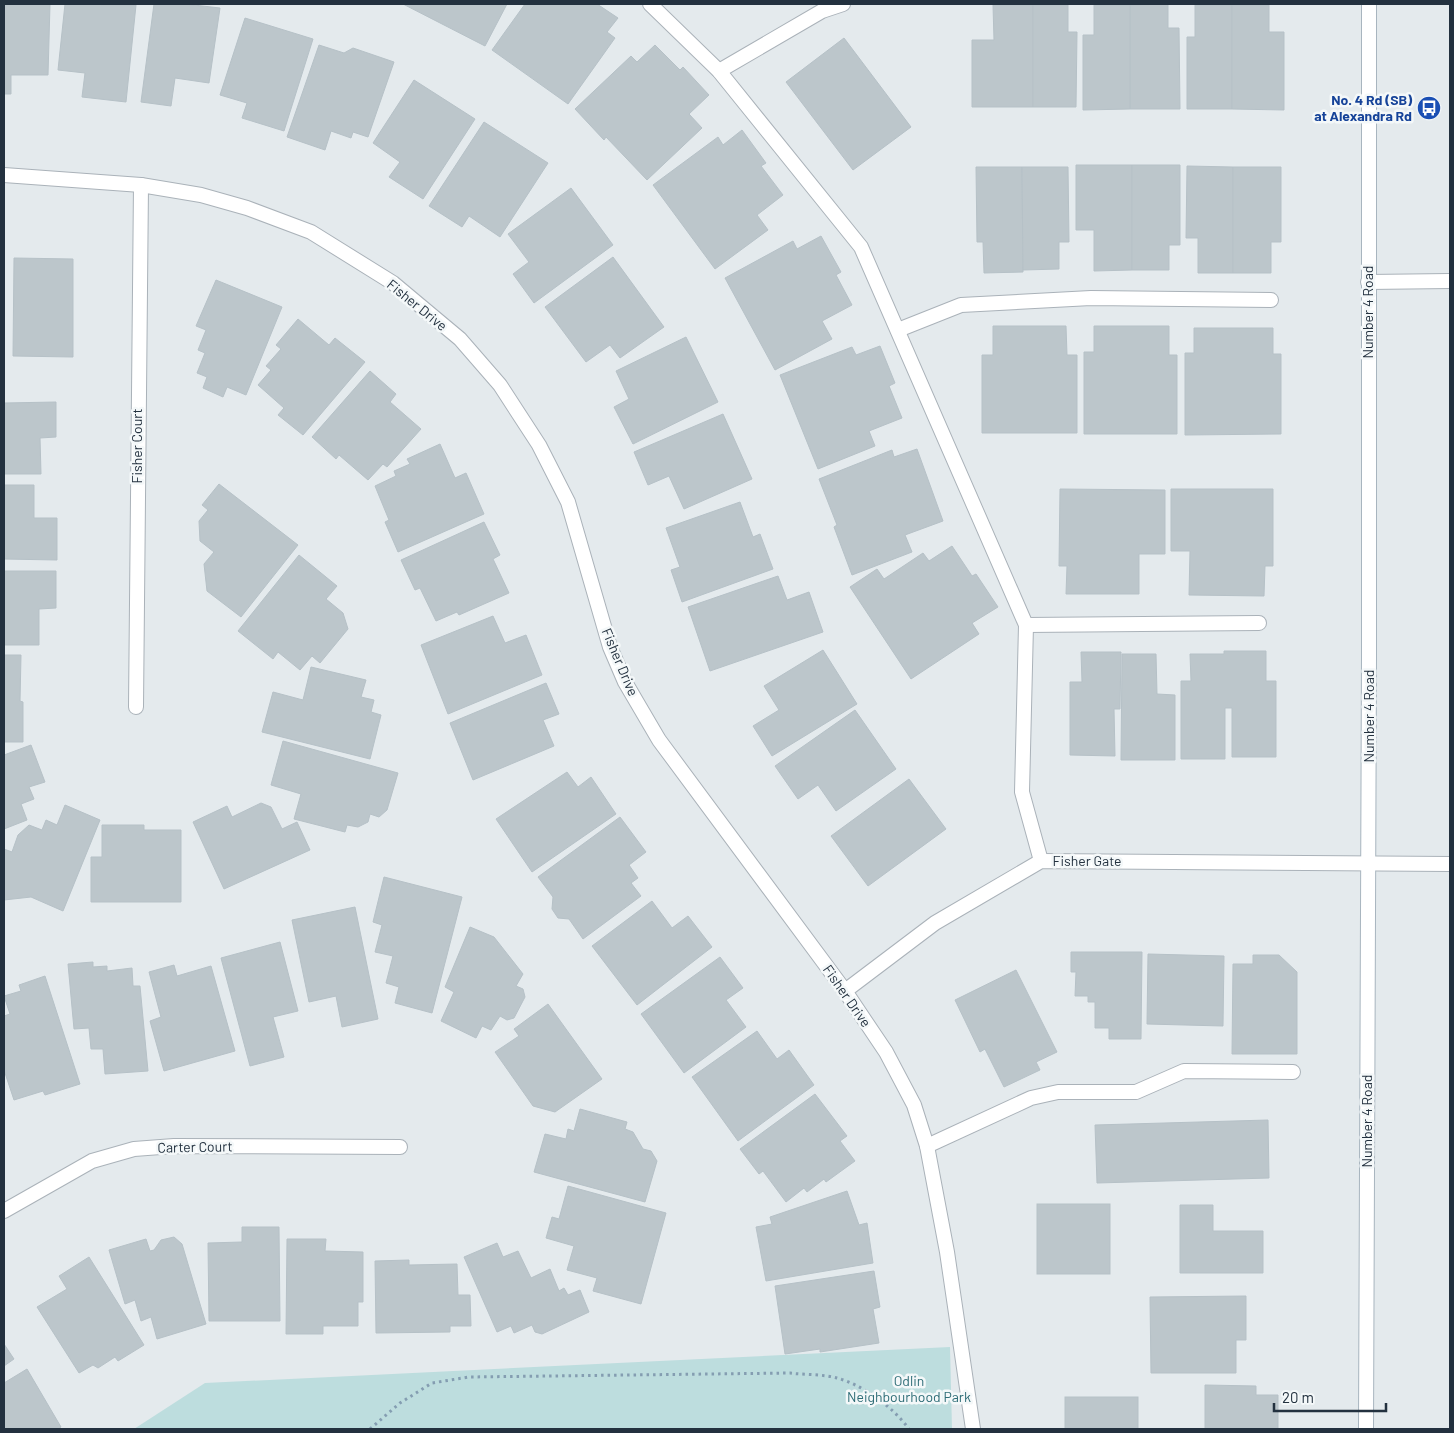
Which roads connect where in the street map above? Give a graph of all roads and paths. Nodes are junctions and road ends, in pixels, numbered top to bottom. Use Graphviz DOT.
graph roads {
  1 [pos="650,4"];
  2 [pos="844,4"];
  3 [pos="1369,4"];
  4 [pos="719,71"];
  5 [pos="4,175"];
  6 [pos="141,185"];
  7 [pos="1450,281"];
  8 [pos="1368,282"];
  9 [pos="1271,300"];
  10 [pos="898,330"];
  11 [pos="1259,623"];
  12 [pos="1026,625"];
  13 [pos="136,707"];
  14 [pos="1041,861"];
  15 [pos="1368,863"];
  16 [pos="1450,864"];
  17 [pos="845,990"];
  18 [pos="1293,1072"];
  19 [pos="927,1146"];
  20 [pos="400,1147"];
  21 [pos="4,1211"];
  22 [pos="370,1429"];
  23 [pos="909,1429"];
  24 [pos="973,1429"];
  25 [pos="1366,1429"];
  1 -- 4 [label="street"];
  2 -- 4 [label="street"];
  3 -- 8 [label="street, Number 4 Road"];
  4 -- 10 [label="street"];
  5 -- 6 [label="street, Fisher Drive"];
  6 -- 13 [label="street, Fisher Court"];
  6 -- 17 [label="street, Fisher Drive"];
  7 -- 8 [label="street"];
  8 -- 15 [label="street, Number 4 Road"];
  9 -- 10 [label="street"];
  10 -- 12 [label="street"];
  11 -- 12 [label="street"];
  12 -- 14 [label="street"];
  14 -- 15 [label="street, Fisher Gate"];
  14 -- 17 [label="street, Fisher Gate"];
  15 -- 16 [label="street, Fisher Gate"];
  15 -- 25 [label="street, Number 4 Road"];
  17 -- 19 [label="street, Fisher Drive"];
  18 -- 19 [label="street"];
  19 -- 24 [label="street, Fisher Drive"];
  20 -- 21 [label="street, Carter Court"];
  22 -- 23 [label="path"];
}
